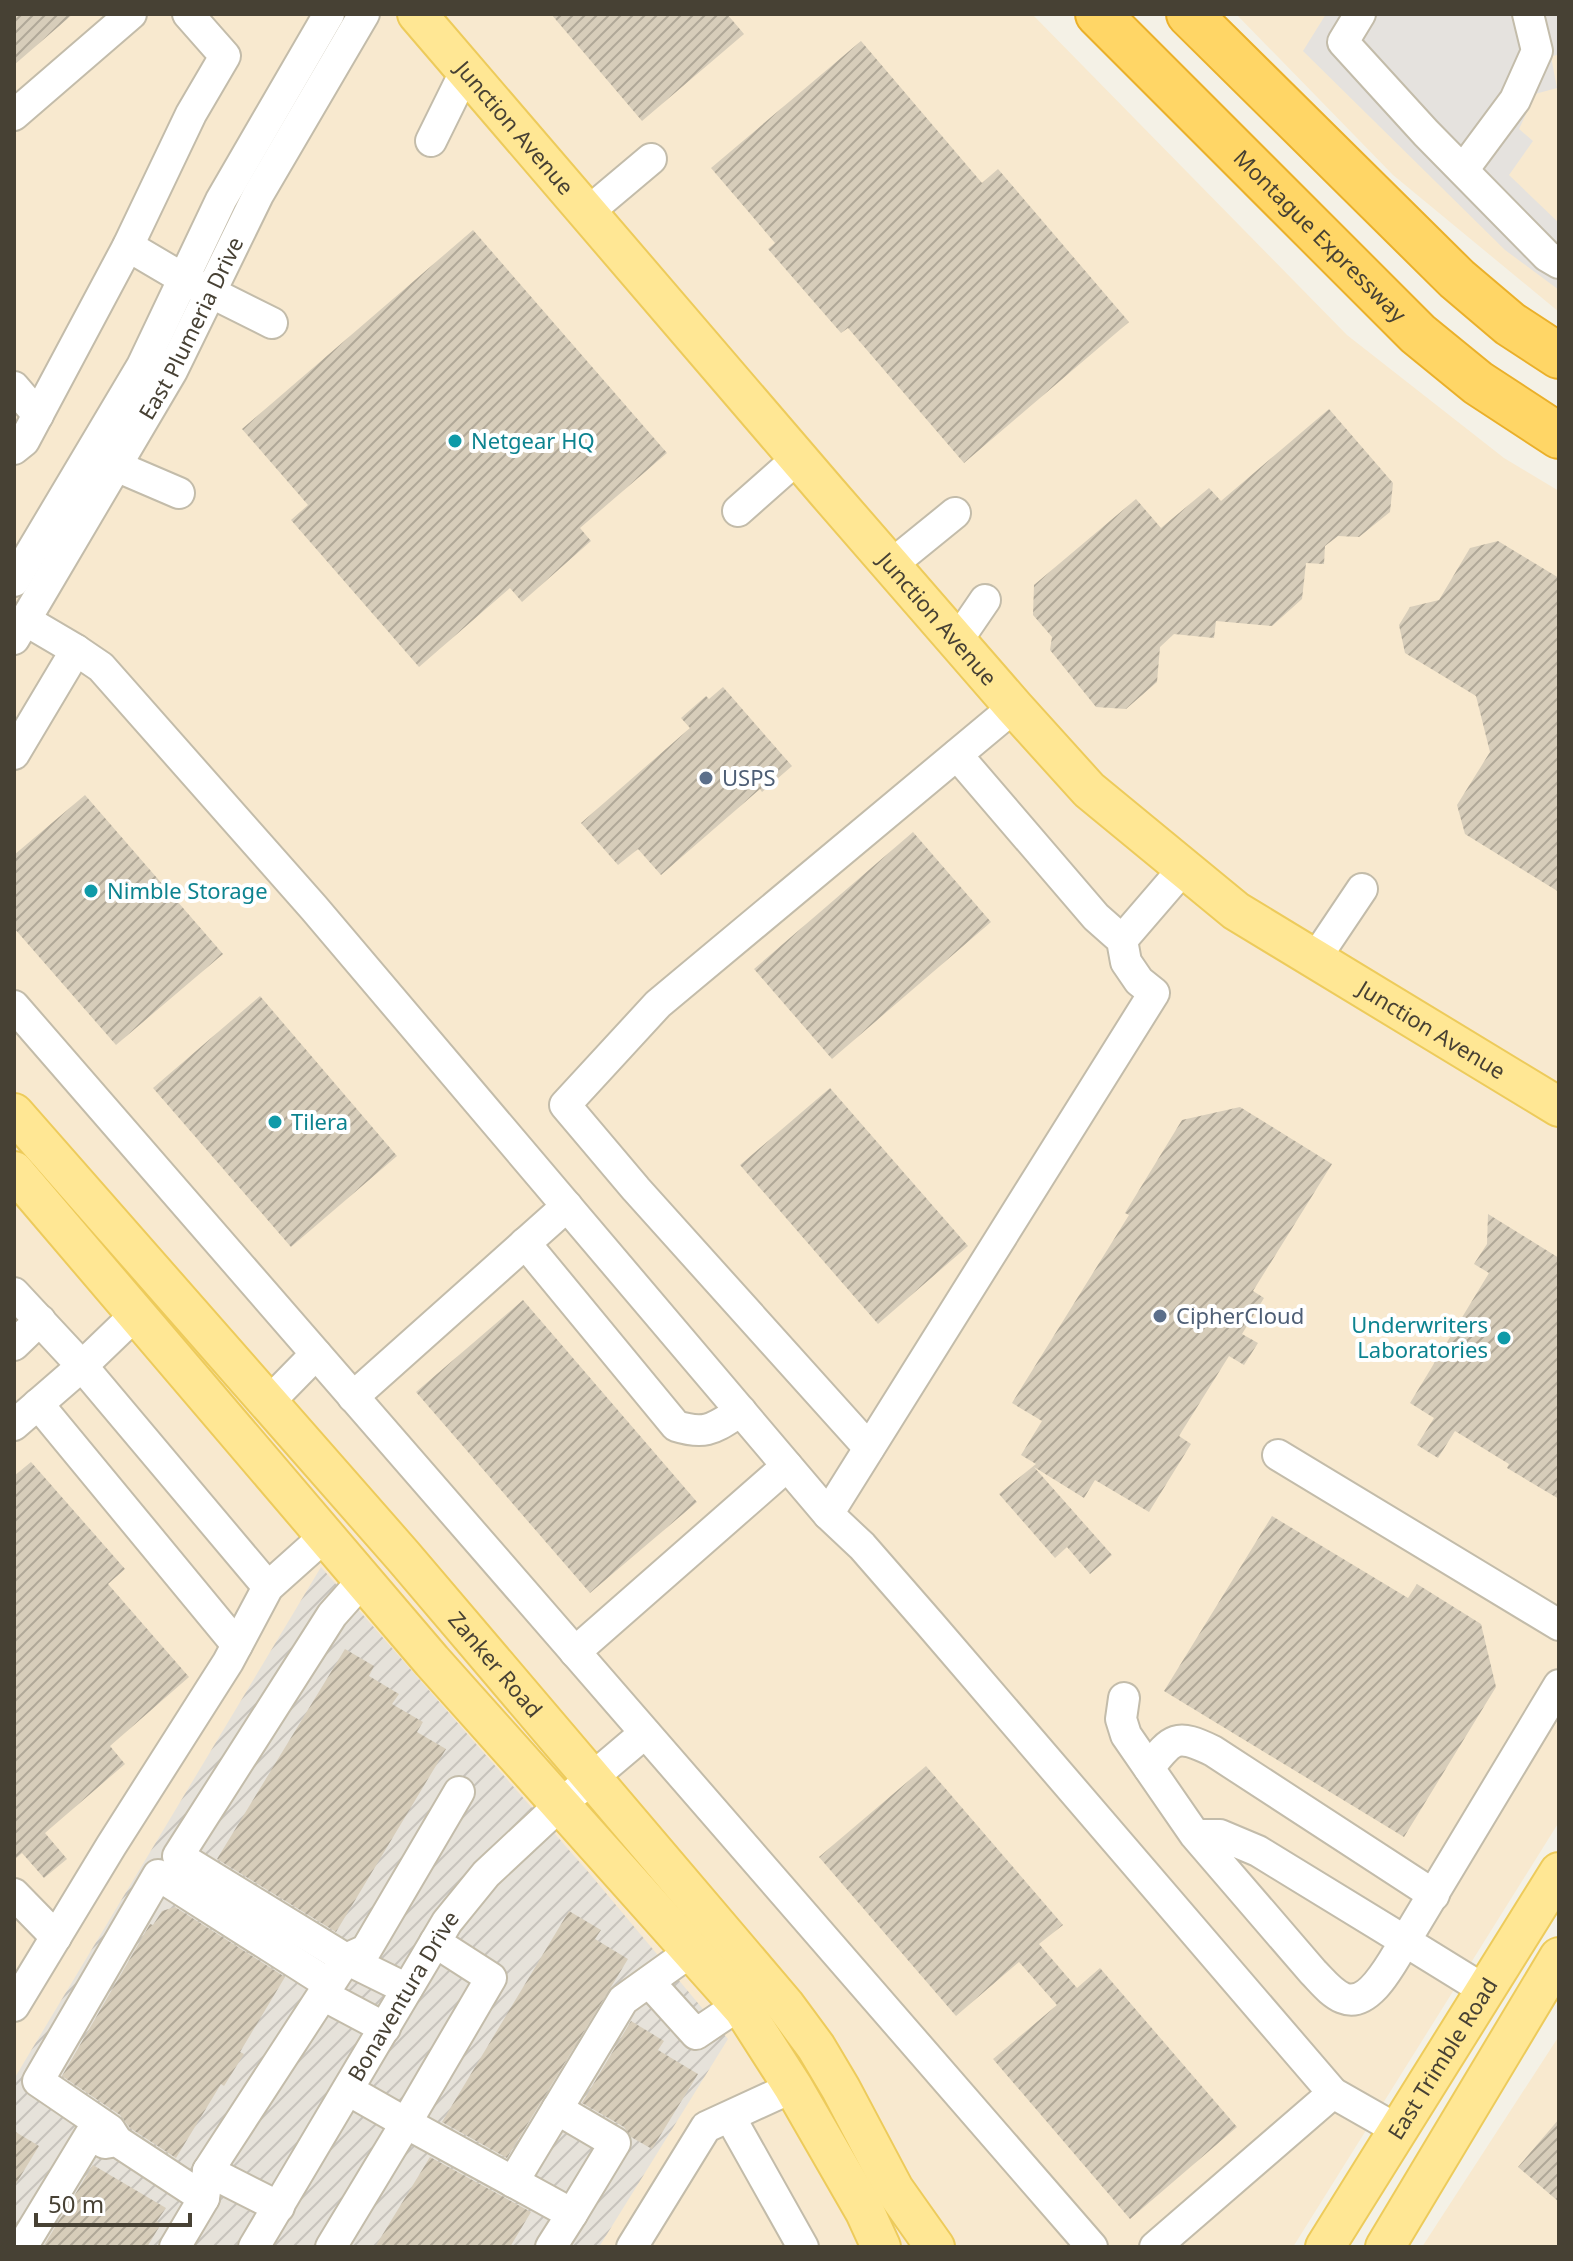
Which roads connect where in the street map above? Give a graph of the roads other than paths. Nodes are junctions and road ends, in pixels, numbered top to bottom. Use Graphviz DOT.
graph roads {
  1 [pos="131,14"];
  2 [pos="188,14"];
  3 [pos="329,14"];
  4 [pos="364,14"];
  5 [pos="417,14"];
  6 [pos="1098,14"];
  7 [pos="1189,14"];
  8 [pos="1360,14"];
  9 [pos="1528,14"];
  10 [pos="466,70"];
  11 [pos="14,115"];
  12 [pos="431,141"];
  13 [pos="651,159"];
  14 [pos="1463,170"];
  15 [pos="588,212"];
  16 [pos="128,246"];
  17 [pos="1559,263"];
  18 [pos="197,286"];
  19 [pos="272,323"];
  20 [pos="1559,356"];
  21 [pos="14,387"];
  22 [pos="38,415"];
  23 [pos="1559,436"];
  24 [pos="14,449"];
  25 [pos="799,457"];
  26 [pos="116,466"];
  27 [pos="179,493"];
  28 [pos="738,511"];
  29 [pos="955,513"];
  30 [pos="891,565"];
  31 [pos="985,600"];
  32 [pos="21,604"];
  33 [pos="957,641"];
  34 [pos="76,650"];
  35 [pos="1014,707"];
  36 [pos="14,754"];
  37 [pos="957,755"];
  38 [pos="1184,868"];
  39 [pos="1362,889"];
  40 [pos="1122,940"];
  41 [pos="1315,959"];
  42 [pos="14,1006"];
  43 [pos="1559,1107"];
  44 [pos="14,1113"];
  45 [pos="14,1171"];
  46 [pos="567,1206"];
  47 [pos="525,1243"];
  48 [pos="14,1293"];
  49 [pos="136,1314"];
  50 [pos="40,1320"];
  51 [pos="14,1345"];
  52 [pos="316,1354"];
  53 [pos="82,1366"];
  54 [pos="353,1397"];
  55 [pos="268,1403"];
  56 [pos="38,1404"];
  57 [pos="741,1411"];
  58 [pos="14,1425"];
  59 [pos="869,1448"];
  60 [pos="1278,1455"];
  61 [pos="787,1466"];
  62 [pos="828,1514"];
  63 [pos="325,1536"];
  64 [pos="363,1580"];
  65 [pos="268,1587"];
  66 [pos="1559,1625"];
  67 [pos="237,1645"];
  68 [pos="575,1652"];
  69 [pos="1559,1685"];
  70 [pos="1124,1698"];
  71 [pos="645,1733"];
  72 [pos="1149,1768"];
  73 [pos="592,1778"];
  74 [pos="459,1792"];
  75 [pos="560,1805"];
  76 [pos="1195,1835"];
  77 [pos="1559,1872"];
  78 [pos="14,1894"];
  79 [pos="1434,1895"];
  80 [pos="56,1937"];
  81 [pos="1405,1941"];
  82 [pos="435,1942"];
  83 [pos="690,1952"];
  84 [pos="1559,1957"];
  85 [pos="346,1959"];
  86 [pos="649,1982"];
  87 [pos="407,1989"];
  88 [pos="326,1990"];
  89 [pos="1486,1991"];
  90 [pos="17,1993"];
  91 [pos="739,2005"];
  92 [pos="385,2028"];
  93 [pos="793,2087"];
  94 [pos="348,2090"];
  95 [pos="1333,2093"];
  96 [pos="557,2109"];
  97 [pos="730,2117"];
  98 [pos="406,2123"];
  99 [pos="1398,2130"];
  100 [pos="117,2141"];
  101 [pos="513,2182"];
  102 [pos="206,2185"];
  103 [pos="279,2207"];
  104 [pos="572,2214"];
  105 [pos="22,2247"];
  106 [pos="175,2247"];
  107 [pos="254,2247"];
  108 [pos="331,2247"];
  109 [pos="551,2247"];
  110 [pos="632,2247"];
  111 [pos="803,2247"];
  112 [pos="881,2247"];
  113 [pos="935,2247"];
  114 [pos="1092,2247"];
  115 [pos="1155,2247"];
  116 [pos="1325,2247"];
  117 [pos="1385,2247"];
  1 -- 11 [label="street"];
  2 -- 16 [label="street"];
  3 -- 18 [label="street, East Plumeria Drive"];
  4 -- 18 [label="street, East Plumeria Drive"];
  5 -- 10 [label="main road, Junction Avenue"];
  6 -- 23 [label="highway, Montague Expressway"];
  7 -- 20 [label="highway"];
  8 -- 14 [label="street"];
  9 -- 14 [label="street"];
  10 -- 12 [label="street"];
  10 -- 15 [label="main road, Junction Avenue"];
  13 -- 15 [label="street"];
  14 -- 17 [label="street"];
  15 -- 25 [label="main road, Junction Avenue"];
  16 -- 18 [label="street"];
  16 -- 22 [label="street"];
  18 -- 19 [label="street"];
  18 -- 26 [label="street, East Plumeria Drive"];
  18 -- 32 [label="street, East Plumeria Drive"];
  21 -- 22 [label="street"];
  22 -- 24 [label="street"];
  25 -- 28 [label="street"];
  25 -- 30 [label="main road, Junction Avenue"];
  26 -- 27 [label="street"];
  26 -- 32 [label="street, East Plumeria Drive"];
  29 -- 30 [label="street"];
  30 -- 33 [label="main road, Junction Avenue"];
  31 -- 33 [label="street"];
  32 -- 34 [label="street"];
  33 -- 35 [label="main road, Junction Avenue"];
  34 -- 36 [label="street"];
  34 -- 46 [label="street"];
  35 -- 37 [label="street"];
  35 -- 38 [label="main road, Junction Avenue"];
  37 -- 40 [label="street"];
  37 -- 59 [label="street"];
  38 -- 40 [label="street"];
  38 -- 41 [label="main road, Junction Avenue"];
  39 -- 41 [label="street"];
  40 -- 59 [label="street"];
  41 -- 43 [label="main road, Junction Avenue"];
  42 -- 52 [label="street"];
  44 -- 55 [label="main road, Zanker Road"];
  45 -- 49 [label="main road, Zanker Road"];
  46 -- 47 [label="street"];
  46 -- 57 [label="street"];
  47 -- 54 [label="street"];
  47 -- 57 [label="street"];
  48 -- 50 [label="street"];
  49 -- 53 [label="street"];
  49 -- 63 [label="main road, Zanker Road"];
  50 -- 51 [label="street"];
  50 -- 53 [label="street"];
  52 -- 54 [label="street"];
  52 -- 55 [label="street"];
  53 -- 56 [label="street"];
  53 -- 65 [label="street"];
  54 -- 68 [label="street"];
  55 -- 73 [label="main road, Zanker Road"];
  56 -- 58 [label="street"];
  56 -- 67 [label="street"];
  57 -- 61 [label="street"];
  59 -- 62 [label="street"];
  60 -- 66 [label="street"];
  61 -- 62 [label="street"];
  61 -- 68 [label="street"];
  62 -- 95 [label="street"];
  63 -- 64 [label="main road, Zanker Road"];
  63 -- 65 [label="street"];
  64 -- 75 [label="main road, Zanker Road"];
  64 -- 85 [label="street"];
  65 -- 67 [label="street"];
  67 -- 80 [label="street"];
  68 -- 71 [label="street"];
  69 -- 79 [label="street"];
  70 -- 72 [label="street"];
  71 -- 73 [label="street, Bonaventura Drive"];
  71 -- 114 [label="street"];
  72 -- 76 [label="street"];
  72 -- 79 [label="street"];
  73 -- 75 [label="street, Bonaventura Drive"];
  73 -- 113 [label="main road, Zanker Road"];
  74 -- 85 [label="street"];
  75 -- 82 [label="street, Bonaventura Drive"];
  75 -- 83 [label="main road, Zanker Road"];
  76 -- 81 [label="street"];
  76 -- 81 [label="street"];
  77 -- 89 [label="main road, East Trimble Road"];
  78 -- 80 [label="street"];
  79 -- 81 [label="street"];
  80 -- 90 [label="street"];
  81 -- 89 [label="street"];
  82 -- 87 [label="street, Bonaventura Drive"];
  82 -- 98 [label="street"];
  83 -- 86 [label="street"];
  83 -- 91 [label="main road, Zanker Road"];
  84 -- 117 [label="main road, East Trimble Road"];
  85 -- 87 [label="street"];
  85 -- 88 [label="street"];
  86 -- 91 [label="street"];
  86 -- 96 [label="street"];
  87 -- 92 [label="street, Bonaventura Drive"];
  88 -- 92 [label="street"];
  88 -- 100 [label="street"];
  88 -- 102 [label="street"];
  89 -- 99 [label="main road, East Trimble Road"];
  91 -- 93 [label="main road, Zanker Road"];
  92 -- 94 [label="street, Bonaventura Drive"];
  93 -- 97 [label="street"];
  93 -- 112 [label="main road, Zanker Road"];
  94 -- 98 [label="street"];
  94 -- 103 [label="street, Bonaventura Drive"];
  95 -- 99 [label="street"];
  95 -- 115 [label="street"];
  96 -- 101 [label="street"];
  96 -- 104 [label="street"];
  97 -- 110 [label="street"];
  97 -- 111 [label="street"];
  98 -- 101 [label="street"];
  98 -- 108 [label="street"];
  99 -- 116 [label="main road, East Trimble Road"];
  100 -- 102 [label="street"];
  100 -- 105 [label="street"];
  101 -- 104 [label="street"];
  102 -- 103 [label="street"];
  102 -- 106 [label="street"];
  103 -- 107 [label="street, Bonaventura Drive"];
  104 -- 109 [label="street"];
}
